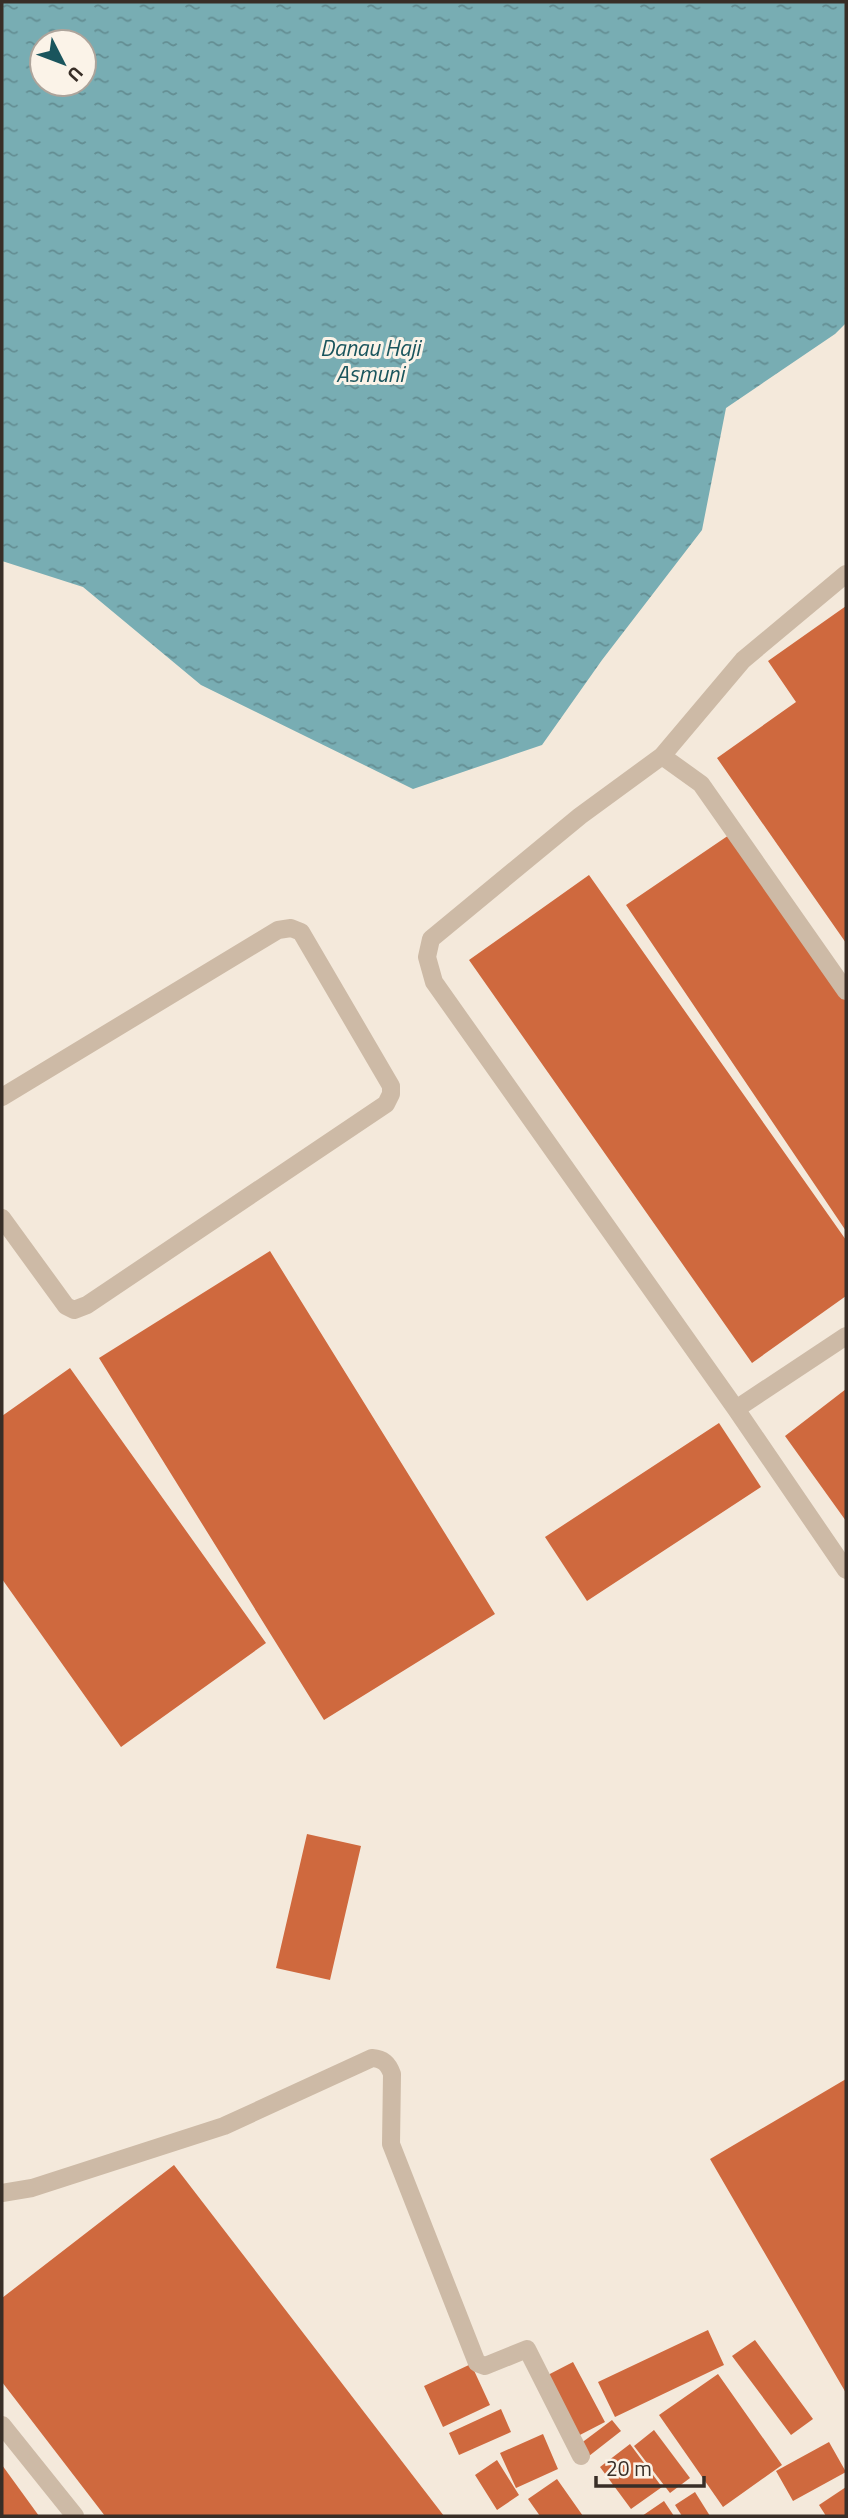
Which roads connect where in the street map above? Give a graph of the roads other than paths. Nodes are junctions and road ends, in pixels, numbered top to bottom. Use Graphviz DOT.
graph roads {
  1 [pos="846,573"];
  2 [pos="662,756"];
  3 [pos="846,991"];
  4 [pos="3,1094"];
  5 [pos="2,1218"];
  6 [pos="846,1336"];
  7 [pos="736,1409"];
  8 [pos="846,1570"];
  9 [pos="2,2193"];
  10 [pos="2,2425"];
  11 [pos="581,2456"];
  12 [pos="75,2516"];
  1 -- 2 [label="street"];
  2 -- 3 [label="street"];
  2 -- 7 [label="street"];
  4 -- 5 [label="street"];
  6 -- 7 [label="street"];
  7 -- 8 [label="street"];
  9 -- 11 [label="street"];
  10 -- 12 [label="street"];
}
